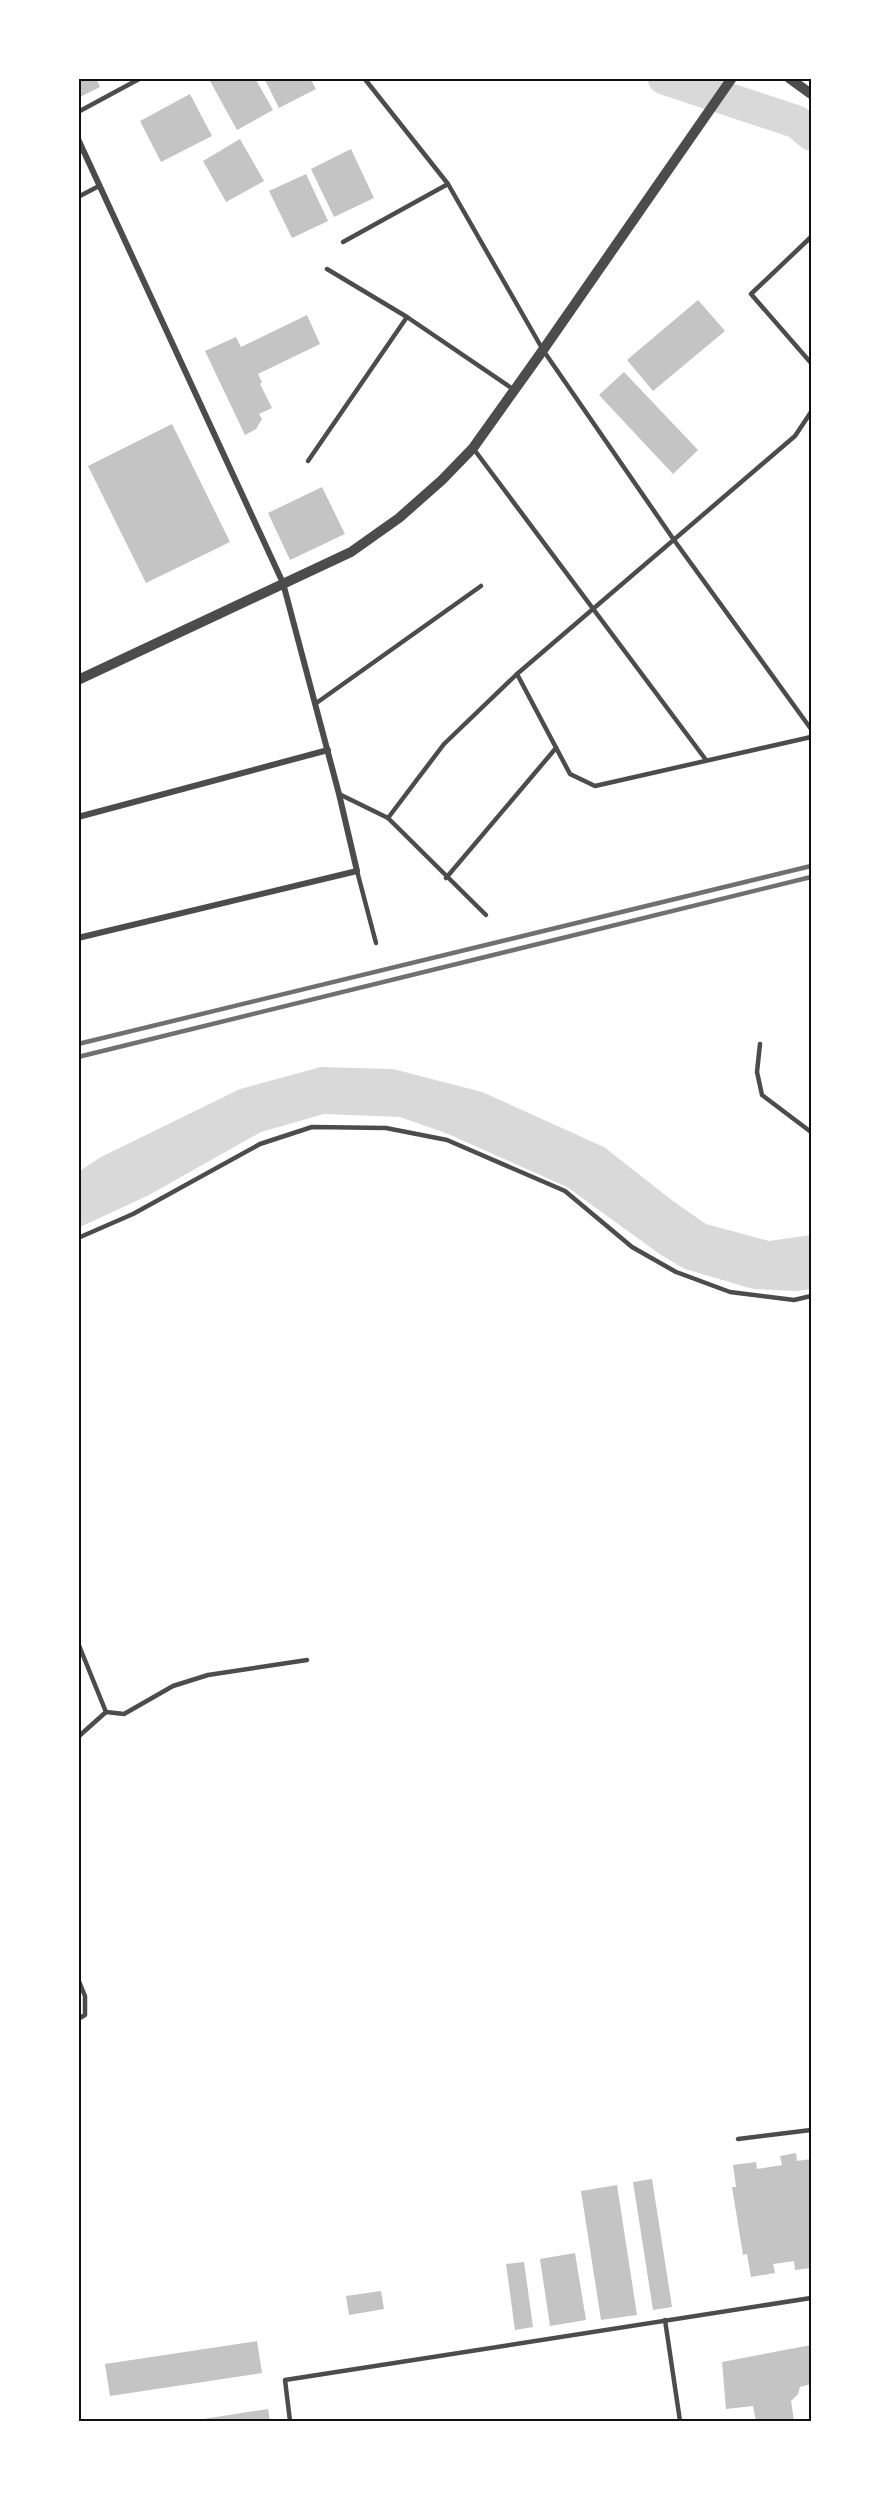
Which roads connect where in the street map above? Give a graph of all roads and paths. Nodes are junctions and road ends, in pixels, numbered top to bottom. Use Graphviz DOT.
graph roads {
  1 [pos="141,78"];
  2 [pos="364,78"];
  3 [pos="732,78"];
  4 [pos="789,78"];
  5 [pos="811,94"];
  6 [pos="78,112"];
  7 [pos="78,139"];
  8 [pos="448,184"];
  9 [pos="99,186"];
  10 [pos="78,197"];
  11 [pos="811,237"];
  12 [pos="344,242"];
  13 [pos="327,268"];
  14 [pos="407,317"];
  15 [pos="543,350"];
  16 [pos="811,363"];
  17 [pos="513,389"];
  18 [pos="811,412"];
  19 [pos="473,448"];
  20 [pos="308,460"];
  21 [pos="674,540"];
  22 [pos="283,583"];
  23 [pos="480,586"];
  24 [pos="593,609"];
  25 [pos="517,674"];
  26 [pos="78,680"];
  27 [pos="315,704"];
  28 [pos="811,729"];
  29 [pos="811,737"];
  30 [pos="556,748"];
  31 [pos="328,750"];
  32 [pos="706,760"];
  33 [pos="339,794"];
  34 [pos="78,817"];
  35 [pos="388,818"];
  36 [pos="357,871"];
  37 [pos="446,878"];
  38 [pos="486,915"];
  39 [pos="78,938"];
  40 [pos="376,943"];
  41 [pos="760,1044"];
  42 [pos="811,1132"];
  43 [pos="78,1239"];
  44 [pos="811,1296"];
  45 [pos="78,1642"];
  46 [pos="307,1660"];
  47 [pos="106,1712"];
  48 [pos="78,1737"];
  49 [pos="78,1979"];
  50 [pos="78,2019"];
  51 [pos="811,2130"];
  52 [pos="738,2139"];
  53 [pos="811,2298"];
  54 [pos="665,2320"];
  55 [pos="290,2421"];
  56 [pos="680,2421"];
  1 -- 6 [label="lane"];
  2 -- 8 [label="lane"];
  3 -- 15 [label="street"];
  4 -- 5 [label="street"];
  7 -- 9 [label="street"];
  8 -- 12 [label="lane"];
  8 -- 15 [label="lane"];
  9 -- 10 [label="lane"];
  9 -- 22 [label="street"];
  11 -- 16 [label="lane"];
  13 -- 14 [label="lane"];
  14 -- 17 [label="lane"];
  14 -- 20 [label="lane"];
  15 -- 17 [label="street"];
  15 -- 21 [label="lane"];
  17 -- 19 [label="street"];
  18 -- 21 [label="lane"];
  19 -- 22 [label="street"];
  19 -- 24 [label="lane"];
  21 -- 24 [label="lane"];
  21 -- 28 [label="lane"];
  22 -- 26 [label="street"];
  22 -- 27 [label="street"];
  23 -- 27 [label="lane"];
  24 -- 25 [label="lane"];
  24 -- 32 [label="lane"];
  25 -- 30 [label="lane"];
  25 -- 35 [label="lane"];
  27 -- 31 [label="street"];
  29 -- 32 [label="lane"];
  30 -- 32 [label="lane"];
  30 -- 37 [label="lane"];
  31 -- 33 [label="street"];
  31 -- 34 [label="street"];
  33 -- 35 [label="lane"];
  33 -- 36 [label="street"];
  35 -- 37 [label="lane"];
  36 -- 39 [label="street"];
  36 -- 40 [label="lane"];
  37 -- 38 [label="lane"];
  41 -- 42 [label="lane"];
  43 -- 44 [label="lane"];
  45 -- 47 [label="lane"];
  46 -- 47 [label="lane"];
  47 -- 48 [label="lane"];
  49 -- 50 [label="lane"];
  51 -- 52 [label="lane"];
  53 -- 54 [label="lane"];
  54 -- 55 [label="lane"];
  54 -- 56 [label="lane"];
}
